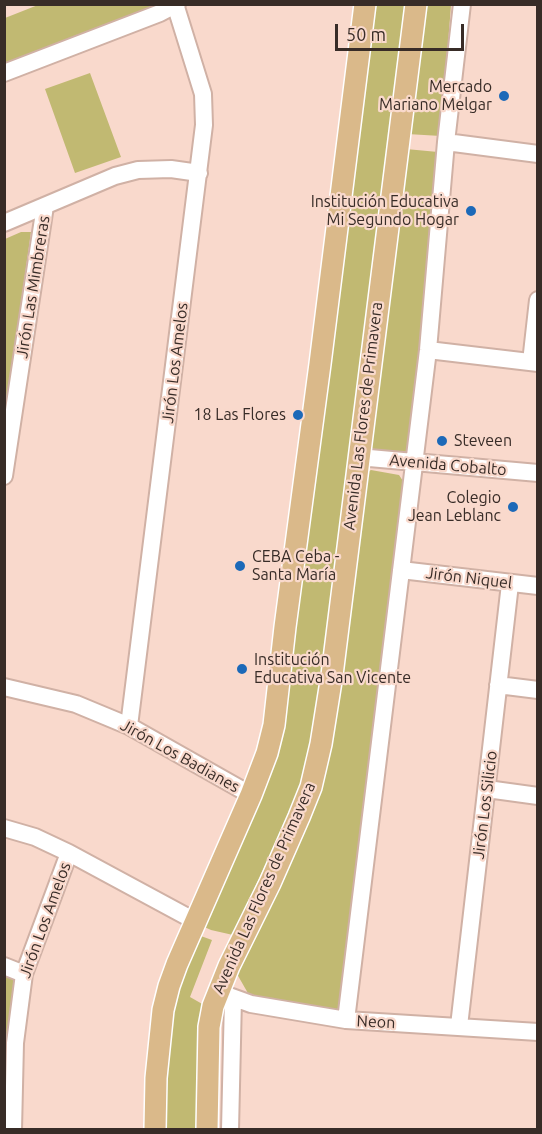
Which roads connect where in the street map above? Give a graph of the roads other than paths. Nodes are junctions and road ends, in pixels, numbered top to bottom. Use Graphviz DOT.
graph roads {
  1 [pos="365,4"];
  2 [pos="416,4"];
  3 [pos="462,4"];
  4 [pos="176,5"];
  5 [pos="4,73"];
  6 [pos="446,142"];
  7 [pos="537,154"];
  8 [pos="199,173"];
  9 [pos="45,206"];
  10 [pos="4,223"];
  11 [pos="537,300"];
  12 [pos="428,350"];
  13 [pos="534,362"];
  14 [pos="358,457"];
  15 [pos="414,462"];
  16 [pos="537,473"];
  17 [pos="4,476"];
  18 [pos="401,570"];
  19 [pos="510,584"];
  20 [pos="537,586"];
  21 [pos="498,685"];
  22 [pos="4,687"];
  23 [pos="537,690"];
  24 [pos="129,726"];
  25 [pos="487,789"];
  26 [pos="251,795"];
  27 [pos="537,796"];
  28 [pos="4,828"];
  29 [pos="69,853"];
  30 [pos="195,921"];
  31 [pos="4,966"];
  32 [pos="24,974"];
  33 [pos="226,995"];
  34 [pos="346,1020"];
  35 [pos="459,1026"];
  36 [pos="537,1032"];
  37 [pos="13,1130"];
  38 [pos="155,1130"];
  39 [pos="207,1130"];
  40 [pos="230,1130"];
  1 -- 26 [label="main road"];
  2 -- 14 [label="main road, Avenida Las Flores de Primavera"];
  3 -- 6 [label="street"];
  4 -- 5 [label="street"];
  4 -- 8 [label="street, Jirón Los Amelos"];
  6 -- 7 [label="street"];
  6 -- 12 [label="street"];
  8 -- 9 [label="street"];
  8 -- 24 [label="street, Jirón Los Amelos"];
  9 -- 10 [label="street"];
  9 -- 17 [label="street, Jirón Las Mimbreras"];
  11 -- 13 [label="street"];
  12 -- 13 [label="street"];
  12 -- 15 [label="street"];
  14 -- 15 [label="street, Avenida Cobalto"];
  14 -- 33 [label="main road, Avenida Las Flores de Primavera"];
  15 -- 16 [label="street, Avenida Cobalto"];
  15 -- 18 [label="street"];
  18 -- 19 [label="street, Jirón Niquel"];
  18 -- 34 [label="street"];
  19 -- 20 [label="street, Jirón Niquel"];
  19 -- 21 [label="street, Jirón Los Silicio"];
  21 -- 23 [label="street"];
  21 -- 25 [label="street, Jirón Los Silicio"];
  22 -- 24 [label="street, Jirón Los Badianes"];
  24 -- 26 [label="street, Jirón Los Badianes"];
  25 -- 27 [label="street"];
  25 -- 35 [label="street, Jirón Los Silicio"];
  26 -- 30 [label="main road"];
  28 -- 29 [label="street"];
  29 -- 30 [label="street"];
  29 -- 32 [label="street, Jirón Los Amelos"];
  30 -- 38 [label="main road"];
  31 -- 32 [label="street"];
  32 -- 37 [label="street, Jirón Los Amelos"];
  33 -- 34 [label="street, Neon"];
  33 -- 39 [label="main road, Avenida Las Flores de Primavera"];
  33 -- 40 [label="street"];
  34 -- 35 [label="street, Neon"];
  35 -- 36 [label="street, Neon"];
}
